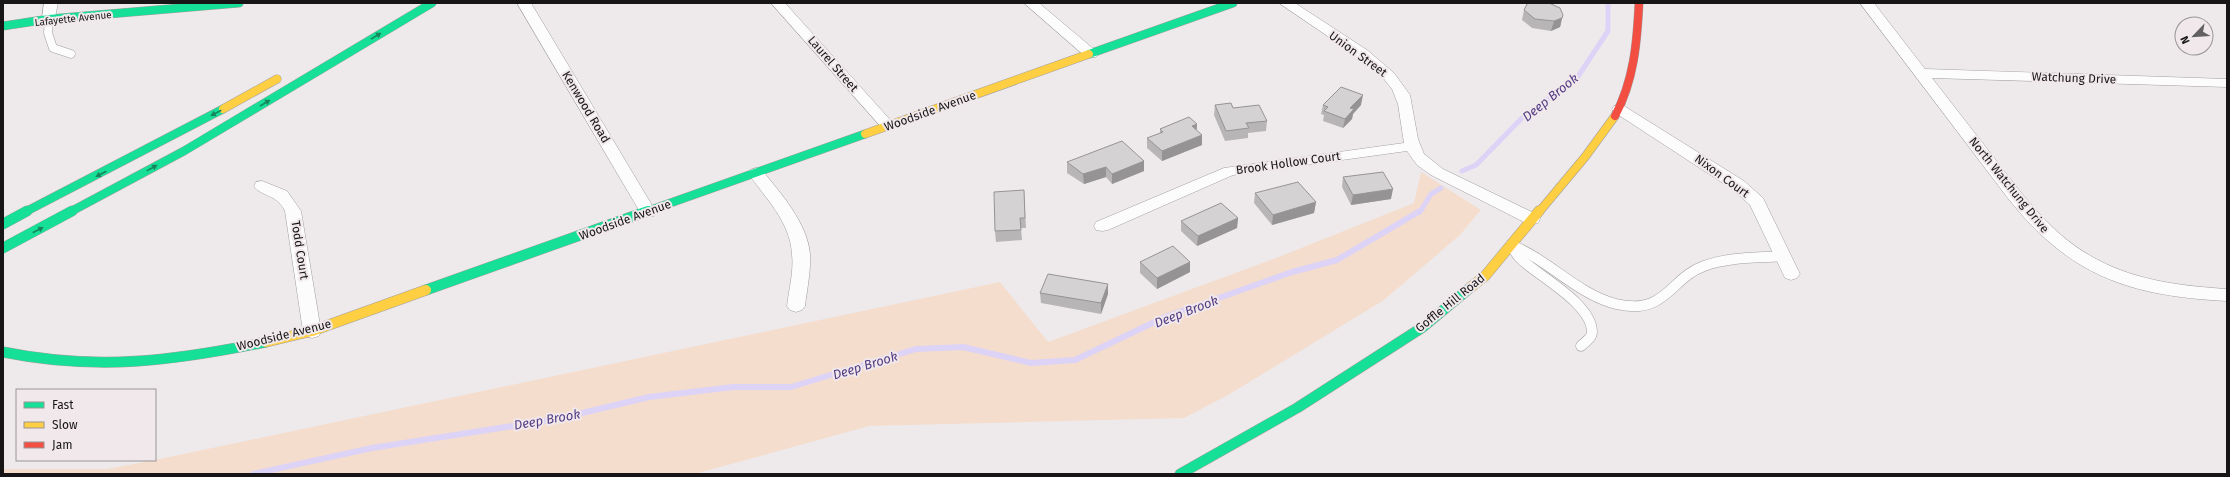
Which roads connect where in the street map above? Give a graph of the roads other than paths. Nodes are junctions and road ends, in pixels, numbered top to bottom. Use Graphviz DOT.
graph roads {
  1 [pos="51,3"];
  2 [pos="239,3"];
  3 [pos="432,3"];
  4 [pos="524,3"];
  5 [pos="778,3"];
  6 [pos="1031,3"];
  7 [pos="1232,3"];
  8 [pos="1286,3"];
  9 [pos="1639,3"];
  10 [pos="1867,3"];
  11 [pos="49,19"];
  12 [pos="3,26"];
  13 [pos="71,54"];
  14 [pos="1091,54"];
  15 [pos="1921,73"];
  16 [pos="286,74"];
  17 [pos="2227,83"];
  18 [pos="1619,109"];
  19 [pos="888,126"];
  20 [pos="1413,146"];
  21 [pos="756,173"];
  22 [pos="262,186"];
  23 [pos="648,212"];
  24 [pos="1532,219"];
  25 [pos="3,224"];
  26 [pos="1102,226"];
  27 [pos="1511,245"];
  28 [pos="3,248"];
  29 [pos="1782,256"];
  30 [pos="1791,274"];
  31 [pos="2227,295"];
  32 [pos="796,306"];
  33 [pos="312,331"];
  34 [pos="1581,346"];
  35 [pos="3,352"];
  36 [pos="1180,474"];
  1 -- 11 [label="street"];
  2 -- 11 [label="main road, Lafayette Avenue"];
  28 -- 3 [label="main road, one-way"];
  4 -- 23 [label="street, Kenwood Road"];
  5 -- 19 [label="street, Laurel Street"];
  6 -- 14 [label="street"];
  7 -- 14 [label="main road, Woodside Avenue"];
  8 -- 20 [label="street, Union Street"];
  9 -- 18 [label="main road, Goffle Hill Road"];
  10 -- 15 [label="street, North Watchung Drive"];
  11 -- 12 [label="main road, Lafayette Avenue"];
  11 -- 13 [label="lane"];
  14 -- 19 [label="main road, Woodside Avenue"];
  15 -- 17 [label="street, Watchung Drive"];
  15 -- 31 [label="street, North Watchung Drive"];
  16 -- 25 [label="main road, one-way"];
  18 -- 24 [label="main road, Goffle Hill Road"];
  18 -- 29 [label="street, Nixon Court"];
  19 -- 21 [label="main road, Woodside Avenue"];
  20 -- 24 [label="street, Union Street"];
  20 -- 26 [label="street, Brook Hollow Court"];
  21 -- 23 [label="main road, Woodside Avenue"];
  21 -- 32 [label="street"];
  22 -- 33 [label="street, Todd Court"];
  23 -- 33 [label="main road, Woodside Avenue"];
  24 -- 27 [label="main road, Goffle Hill Road"];
  27 -- 29 [label="lane"];
  27 -- 34 [label="lane"];
  27 -- 36 [label="main road, Goffle Hill Road"];
  29 -- 30 [label="street, Nixon Court"];
  33 -- 35 [label="main road, Woodside Avenue"];
}
